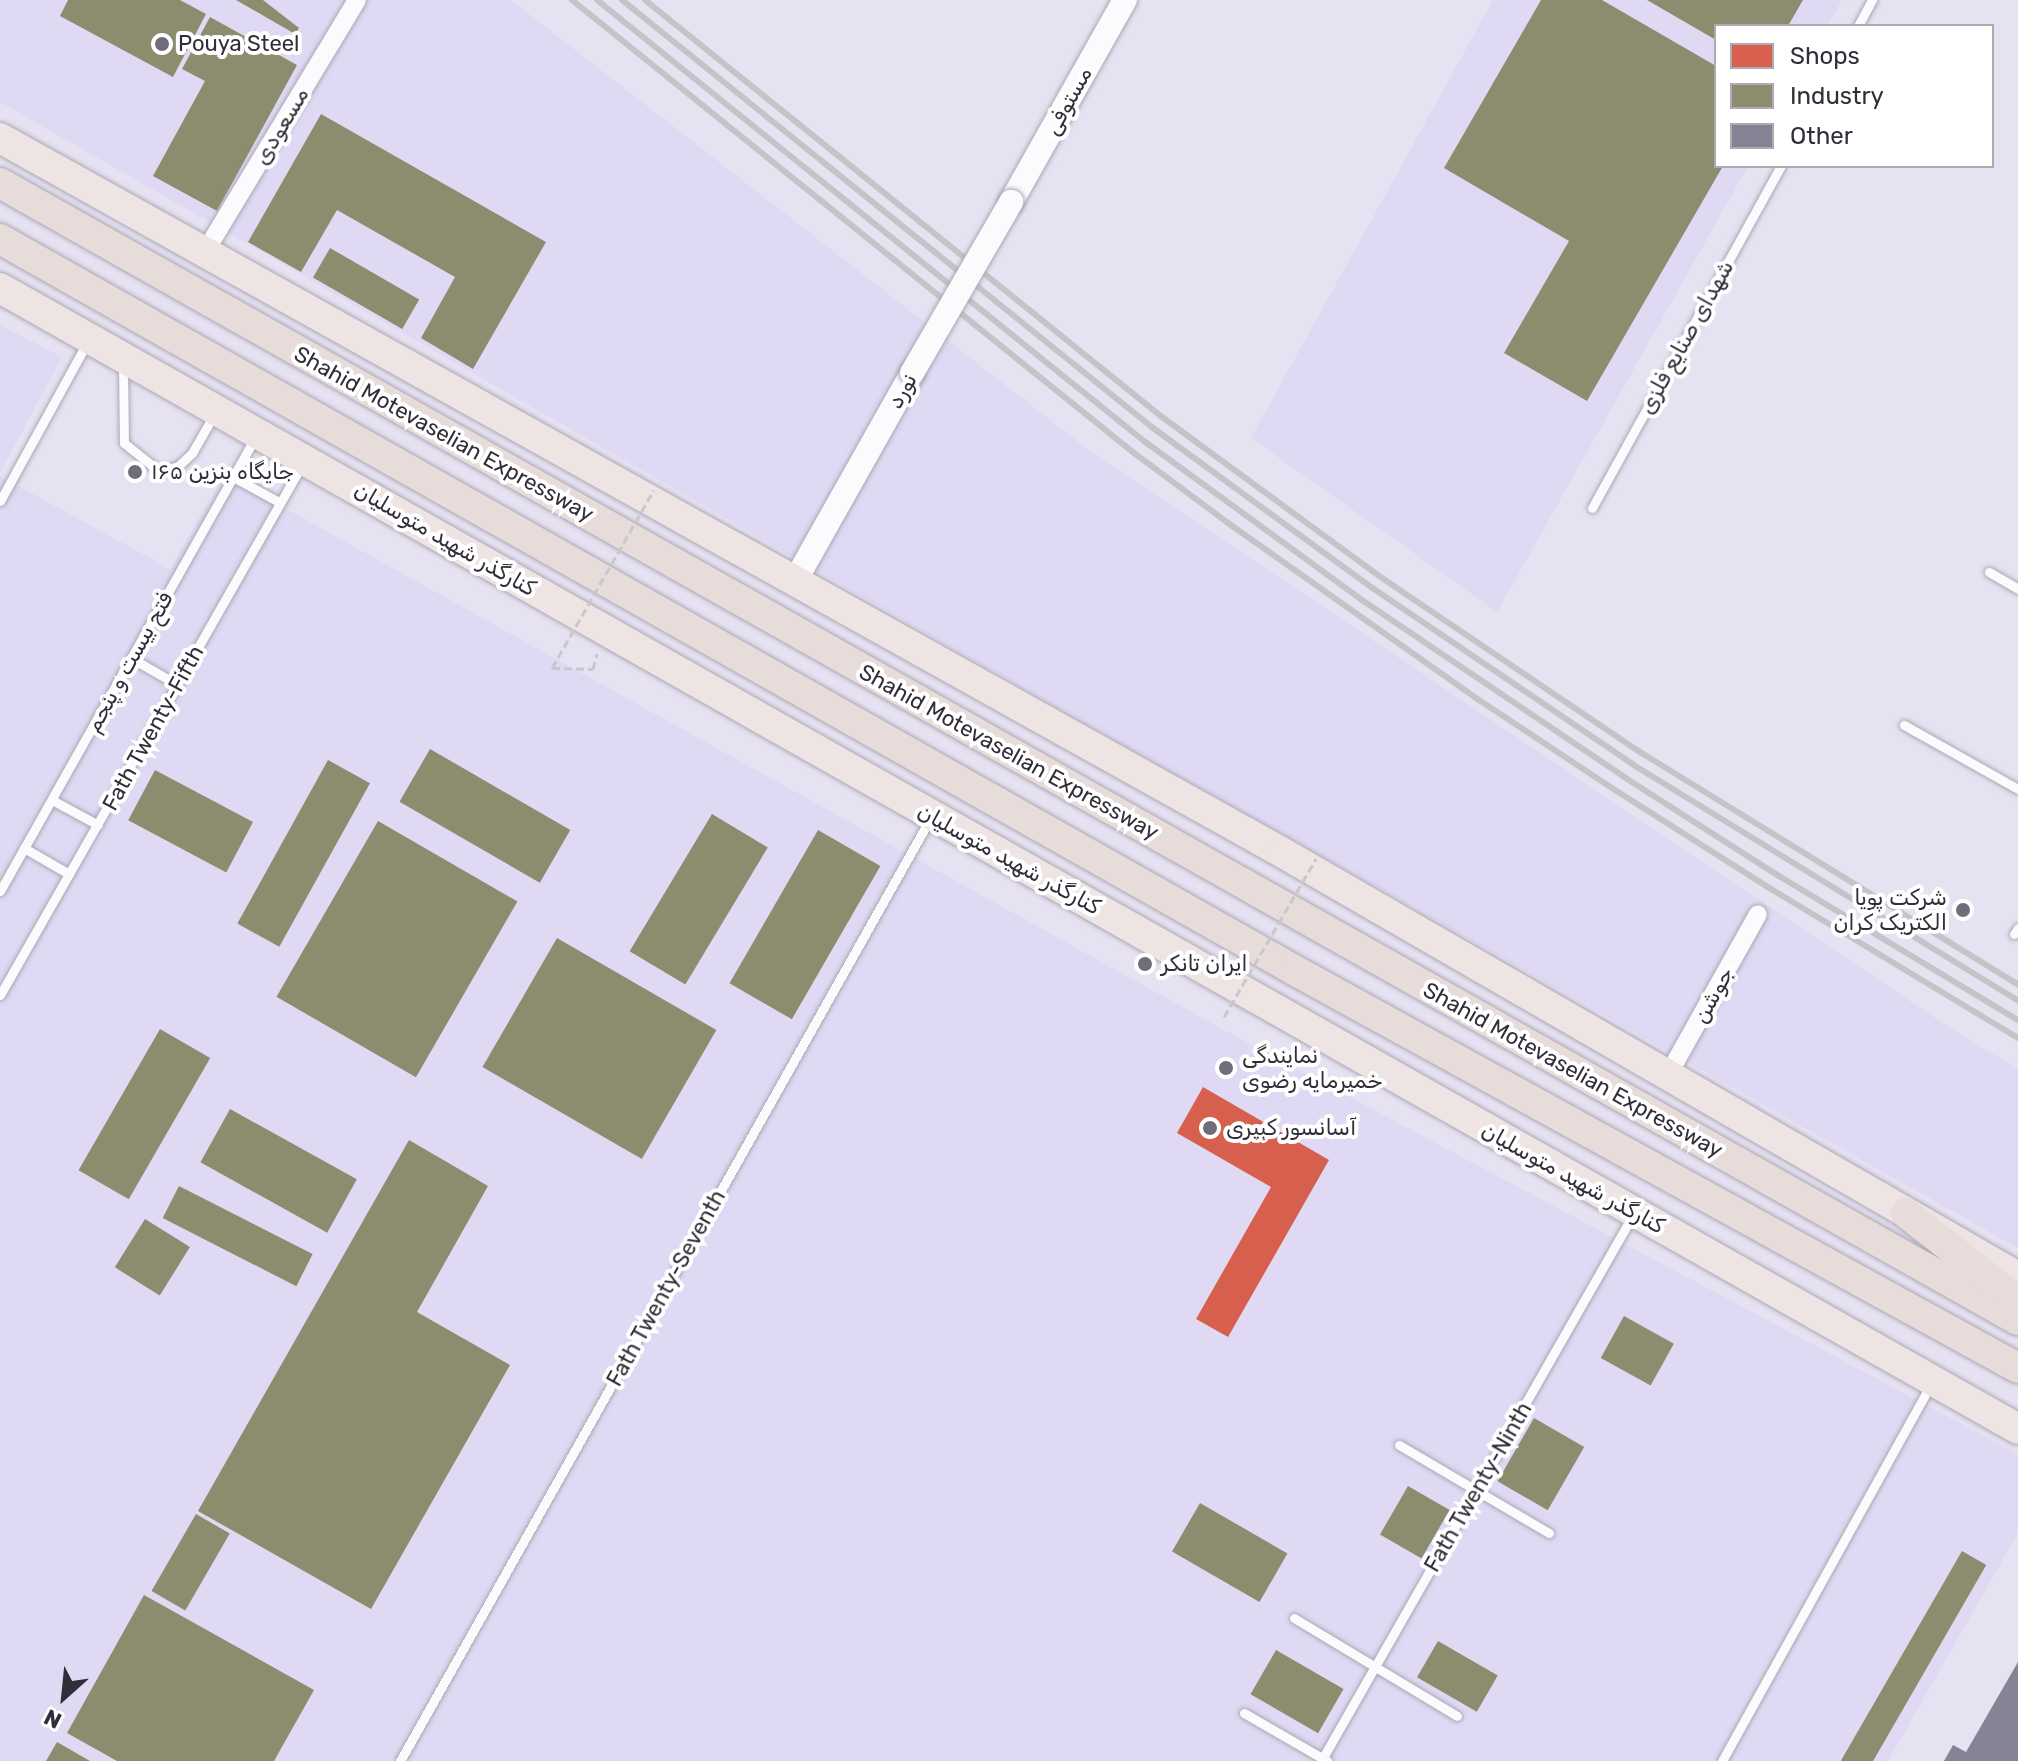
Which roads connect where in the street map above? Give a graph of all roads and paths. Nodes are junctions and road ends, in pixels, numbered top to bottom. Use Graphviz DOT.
graph roads {
  1 [pos="357,0"];
  2 [pos="1125,0"];
  3 [pos="1872,0"];
  4 [pos="1859,24"];
  5 [pos="0,138"];
  6 [pos="1780,168"];
  7 [pos="0,183"];
  8 [pos="1011,202"];
  9 [pos="0,239"];
  10 [pos="205,252"];
  11 [pos="0,288"];
  12 [pos="90,338"];
  13 [pos="123,357"];
  14 [pos="217,410"];
  15 [pos="258,433"];
  16 [pos="305,460"];
  17 [pos="233,477"];
  18 [pos="654,490"];
  19 [pos="0,501"];
  20 [pos="279,502"];
  21 [pos="1592,508"];
  22 [pos="1989,572"];
  23 [pos="795,581"];
  24 [pos="2018,589"];
  25 [pos="131,658"];
  26 [pos="593,669"];
  27 [pos="178,685"];
  28 [pos="1904,725"];
  29 [pos="2018,789"];
  30 [pos="52,800"];
  31 [pos="932,815"];
  32 [pos="98,825"];
  33 [pos="24,848"];
  34 [pos="1316,859"];
  35 [pos="69,874"];
  36 [pos="0,891"];
  37 [pos="1758,914"];
  38 [pos="0,995"];
  39 [pos="1224,1017"];
  40 [pos="1668,1075"];
  41 [pos="1634,1212"];
  42 [pos="1906,1213"];
  43 [pos="2018,1277"];
  44 [pos="2018,1301"];
  45 [pos="2018,1320"];
  46 [pos="2018,1368"];
  47 [pos="1932,1381"];
  48 [pos="2018,1429"];
  49 [pos="1399,1445"];
  50 [pos="1475,1491"];
  51 [pos="1549,1533"];
  52 [pos="1294,1618"];
  53 [pos="1374,1668"];
  54 [pos="1244,1713"];
  55 [pos="1457,1716"];
  56 [pos="1323,1760"];
  57 [pos="400,1761"];
  58 [pos="1722,1761"];
  1 -- 10 [label="street, مسعودی"];
  2 -- 8 [label="street, مستوفی"];
  3 -- 4 [label="lane"];
  5 -- 10 [label="main road"];
  6 -- 21 [label="lane, شهدای صنایع فلزی"];
  7 -- 45 [label="highway, Shahid Motevaselian Expressway"];
  8 -- 23 [label="street, نورد, bridge"];
  9 -- 46 [label="highway"];
  10 -- 23 [label="main road"];
  11 -- 12 [label="main road, کنارگذر شهید متوسلیان"];
  12 -- 13 [label="main road, کنارگذر شهید متوسلیان"];
  12 -- 19 [label="lane"];
  13 -- 14 [label="main road, کنارگذر شهید متوسلیان"];
  13 -- 14 [label="lane"];
  14 -- 15 [label="main road, کنارگذر شهید متوسلیان"];
  15 -- 16 [label="main road, کنارگذر شهید متوسلیان"];
  15 -- 17 [label="lane, فتح بیست و پنجم"];
  16 -- 20 [label="lane, Fath Twenty-Fifth"];
  16 -- 31 [label="main road, کنارگذر شهید متوسلیان"];
  17 -- 20 [label="lane"];
  17 -- 25 [label="lane, فتح بیست و پنجم"];
  18 -- 26 [label="path, bridge"];
  20 -- 27 [label="lane, Fath Twenty-Fifth"];
  22 -- 24 [label="lane"];
  23 -- 40 [label="main road"];
  25 -- 27 [label="lane"];
  25 -- 30 [label="lane, فتح بیست و پنجم"];
  27 -- 32 [label="lane, Fath Twenty-Fifth"];
  28 -- 29 [label="lane"];
  30 -- 32 [label="lane"];
  30 -- 33 [label="lane, فتح بیست و پنجم"];
  31 -- 41 [label="main road, کنارگذر شهید متوسلیان"];
  31 -- 57 [label="lane, Fath Twenty-Seventh"];
  32 -- 35 [label="lane, Fath Twenty-Fifth"];
  33 -- 35 [label="lane"];
  33 -- 36 [label="lane, فتح بیست و پنجم"];
  34 -- 39 [label="path, bridge"];
  35 -- 38 [label="lane, Fath Twenty-Fifth"];
  37 -- 40 [label="street, جوشن"];
  40 -- 42 [label="main road"];
  41 -- 47 [label="main road, کنارگذر شهید متوسلیان"];
  41 -- 50 [label="lane, Fath Twenty-Ninth"];
  42 -- 43 [label="main road"];
  42 -- 44 [label="highway"];
  47 -- 48 [label="main road, کنارگذر شهید متوسلیان"];
  47 -- 58 [label="lane"];
  49 -- 50 [label="lane"];
  50 -- 51 [label="lane"];
  50 -- 53 [label="lane, Fath Twenty-Ninth"];
  52 -- 53 [label="lane"];
  53 -- 55 [label="lane"];
  53 -- 56 [label="lane, Fath Twenty-Ninth"];
  54 -- 56 [label="lane"];
}
